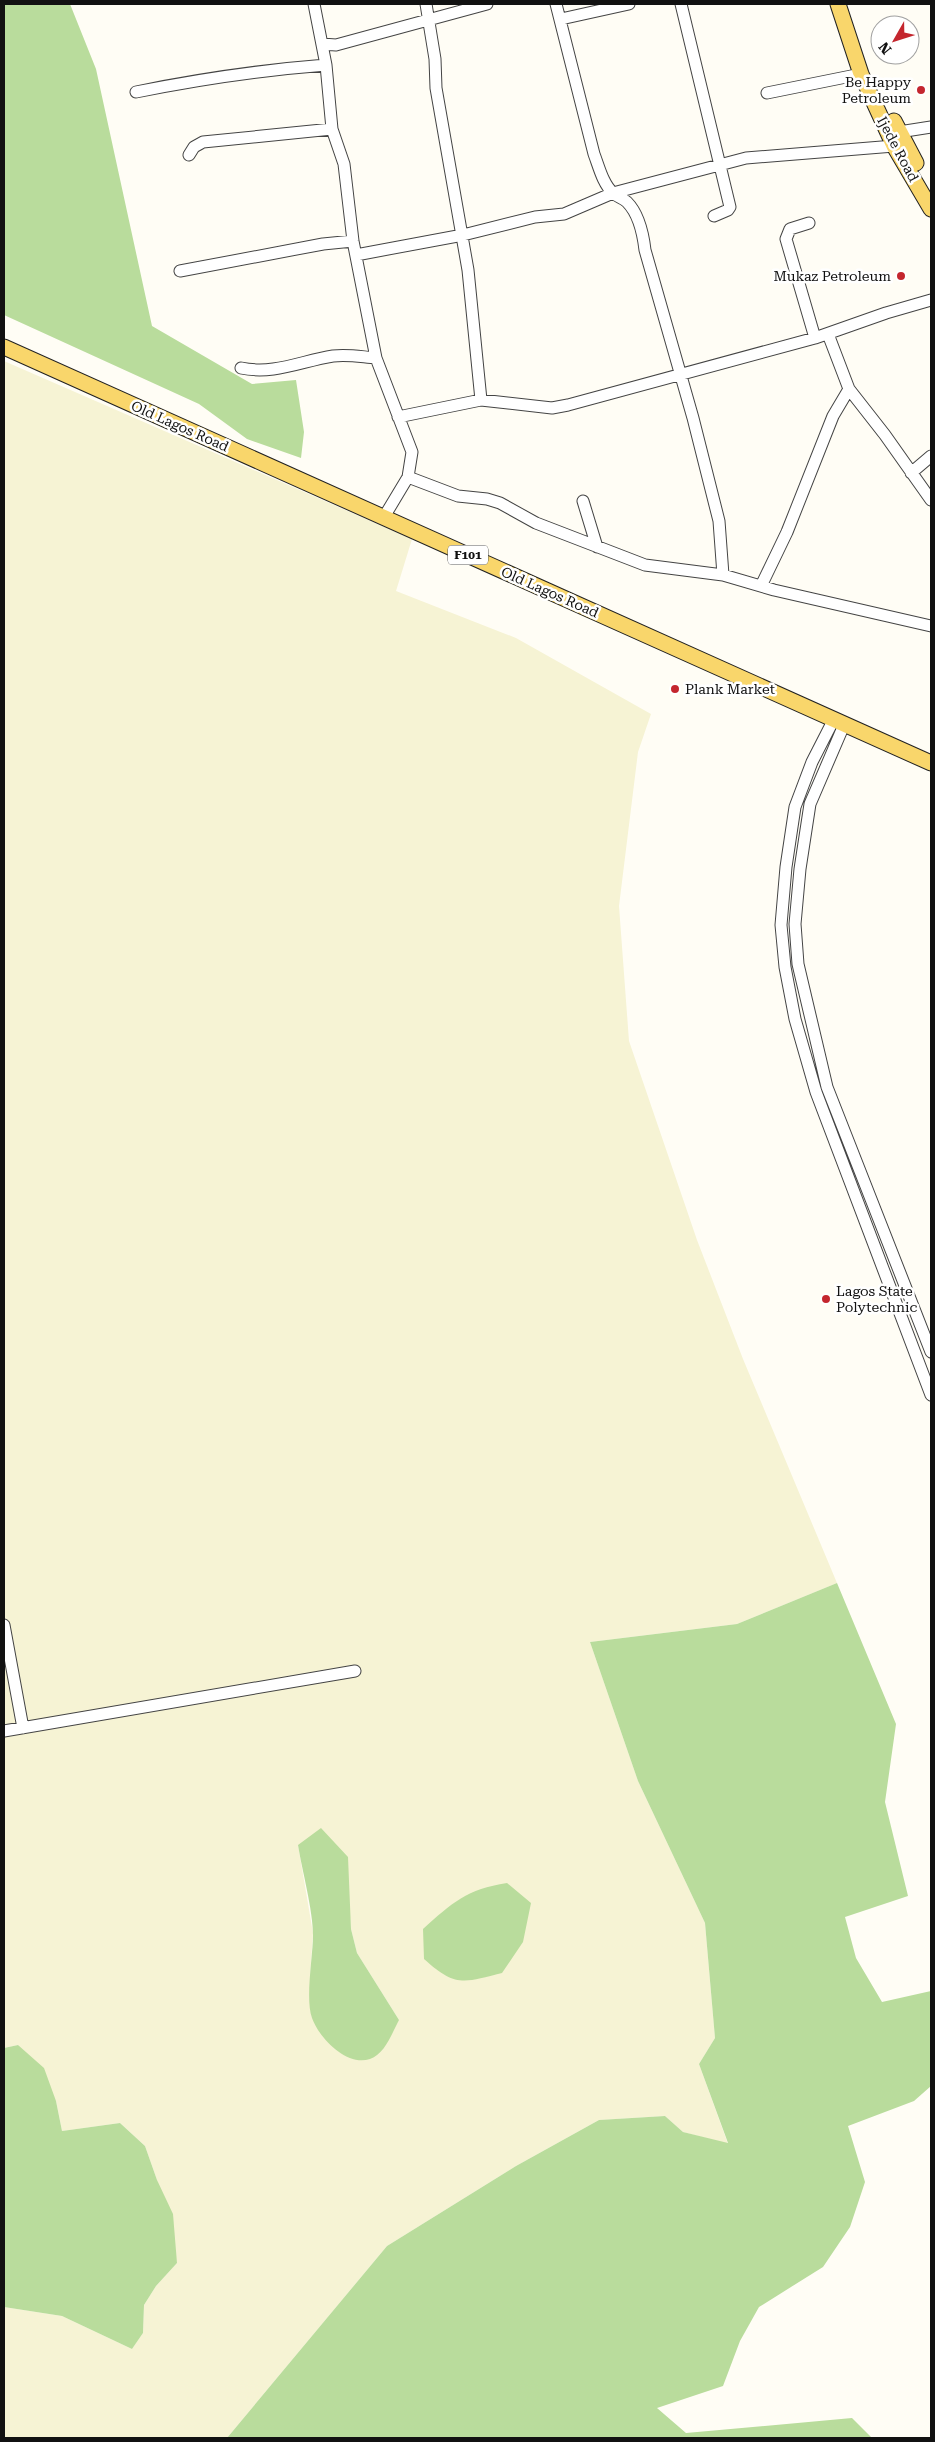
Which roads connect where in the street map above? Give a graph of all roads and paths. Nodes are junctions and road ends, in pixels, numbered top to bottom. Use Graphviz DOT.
graph roads {
  1 [pos="314,4"];
  2 [pos="426,4"];
  3 [pos="487,4"];
  4 [pos="556,4"];
  5 [pos="629,4"];
  6 [pos="681,4"];
  7 [pos="838,4"];
  8 [pos="849,4"];
  9 [pos="561,19"];
  10 [pos="429,21"];
  11 [pos="322,44"];
  12 [pos="326,65"];
  13 [pos="861,74"];
  14 [pos="136,92"];
  15 [pos="767,93"];
  16 [pos="931,127"];
  17 [pos="332,129"];
  18 [pos="896,139"];
  19 [pos="189,155"];
  20 [pos="719,164"];
  21 [pos="931,190"];
  22 [pos="613,193"];
  23 [pos="931,209"];
  24 [pos="714,216"];
  25 [pos="809,222"];
  26 [pos="463,236"];
  27 [pos="353,241"];
  28 [pos="356,256"];
  29 [pos="180,272"];
  30 [pos="931,300"];
  31 [pos="828,334"];
  32 [pos="815,338"];
  33 [pos="4,347"];
  34 [pos="376,358"];
  35 [pos="241,368"];
  36 [pos="679,374"];
  37 [pos="849,389"];
  38 [pos="481,400"];
  39 [pos="398,417"];
  40 [pos="931,456"];
  41 [pos="912,473"];
  42 [pos="408,477"];
  43 [pos="931,500"];
  44 [pos="583,501"];
  45 [pos="384,517"];
  46 [pos="597,547"];
  47 [pos="723,574"];
  48 [pos="761,586"];
  49 [pos="931,626"];
  50 [pos="839,722"];
  51 [pos="931,762"];
  52 [pos="931,1352"];
  53 [pos="931,1395"];
  54 [pos="4,1625"];
  55 [pos="355,1671"];
  56 [pos="23,1728"];
  57 [pos="4,1731"];
  1 -- 11 [label="street"];
  2 -- 10 [label="street"];
  3 -- 10 [label="street"];
  4 -- 9 [label="street"];
  5 -- 9 [label="street"];
  6 -- 20 [label="street"];
  7 -- 13 [label="main road, Ijede Road"];
  8 -- 18 [label="main road, Ijede Road"];
  9 -- 22 [label="street"];
  10 -- 11 [label="street"];
  10 -- 26 [label="street"];
  11 -- 12 [label="street"];
  12 -- 14 [label="street"];
  12 -- 17 [label="street"];
  13 -- 15 [label="street"];
  13 -- 18 [label="main road, Ijede Road"];
  16 -- 18 [label="street"];
  17 -- 19 [label="street"];
  17 -- 27 [label="street"];
  18 -- 20 [label="street"];
  18 -- 21 [label="main road, Ijede Road"];
  18 -- 23 [label="main road, Ijede Road"];
  20 -- 22 [label="street"];
  20 -- 24 [label="street"];
  22 -- 26 [label="street"];
  22 -- 36 [label="street"];
  25 -- 32 [label="street"];
  26 -- 28 [label="street"];
  26 -- 38 [label="street"];
  27 -- 28 [label="street"];
  27 -- 29 [label="street"];
  28 -- 34 [label="street"];
  30 -- 31 [label="street"];
  31 -- 32 [label="street"];
  31 -- 37 [label="street"];
  32 -- 36 [label="street"];
  33 -- 45 [label="main road, Old Lagos Road / F101"];
  34 -- 35 [label="street"];
  34 -- 39 [label="street"];
  36 -- 38 [label="street"];
  36 -- 47 [label="street"];
  37 -- 41 [label="street"];
  37 -- 48 [label="street"];
  38 -- 39 [label="street"];
  39 -- 42 [label="street"];
  40 -- 41 [label="street"];
  41 -- 43 [label="street"];
  42 -- 45 [label="street"];
  42 -- 46 [label="street"];
  44 -- 46 [label="street"];
  45 -- 50 [label="main road, Old Lagos Road / F101"];
  46 -- 47 [label="street"];
  47 -- 48 [label="street"];
  48 -- 49 [label="street"];
  50 -- 51 [label="main road, Old Lagos Road / F101"];
  50 -- 52 [label="street"];
  50 -- 53 [label="street"];
  54 -- 56 [label="street"];
  55 -- 56 [label="street"];
  56 -- 57 [label="street"];
}
